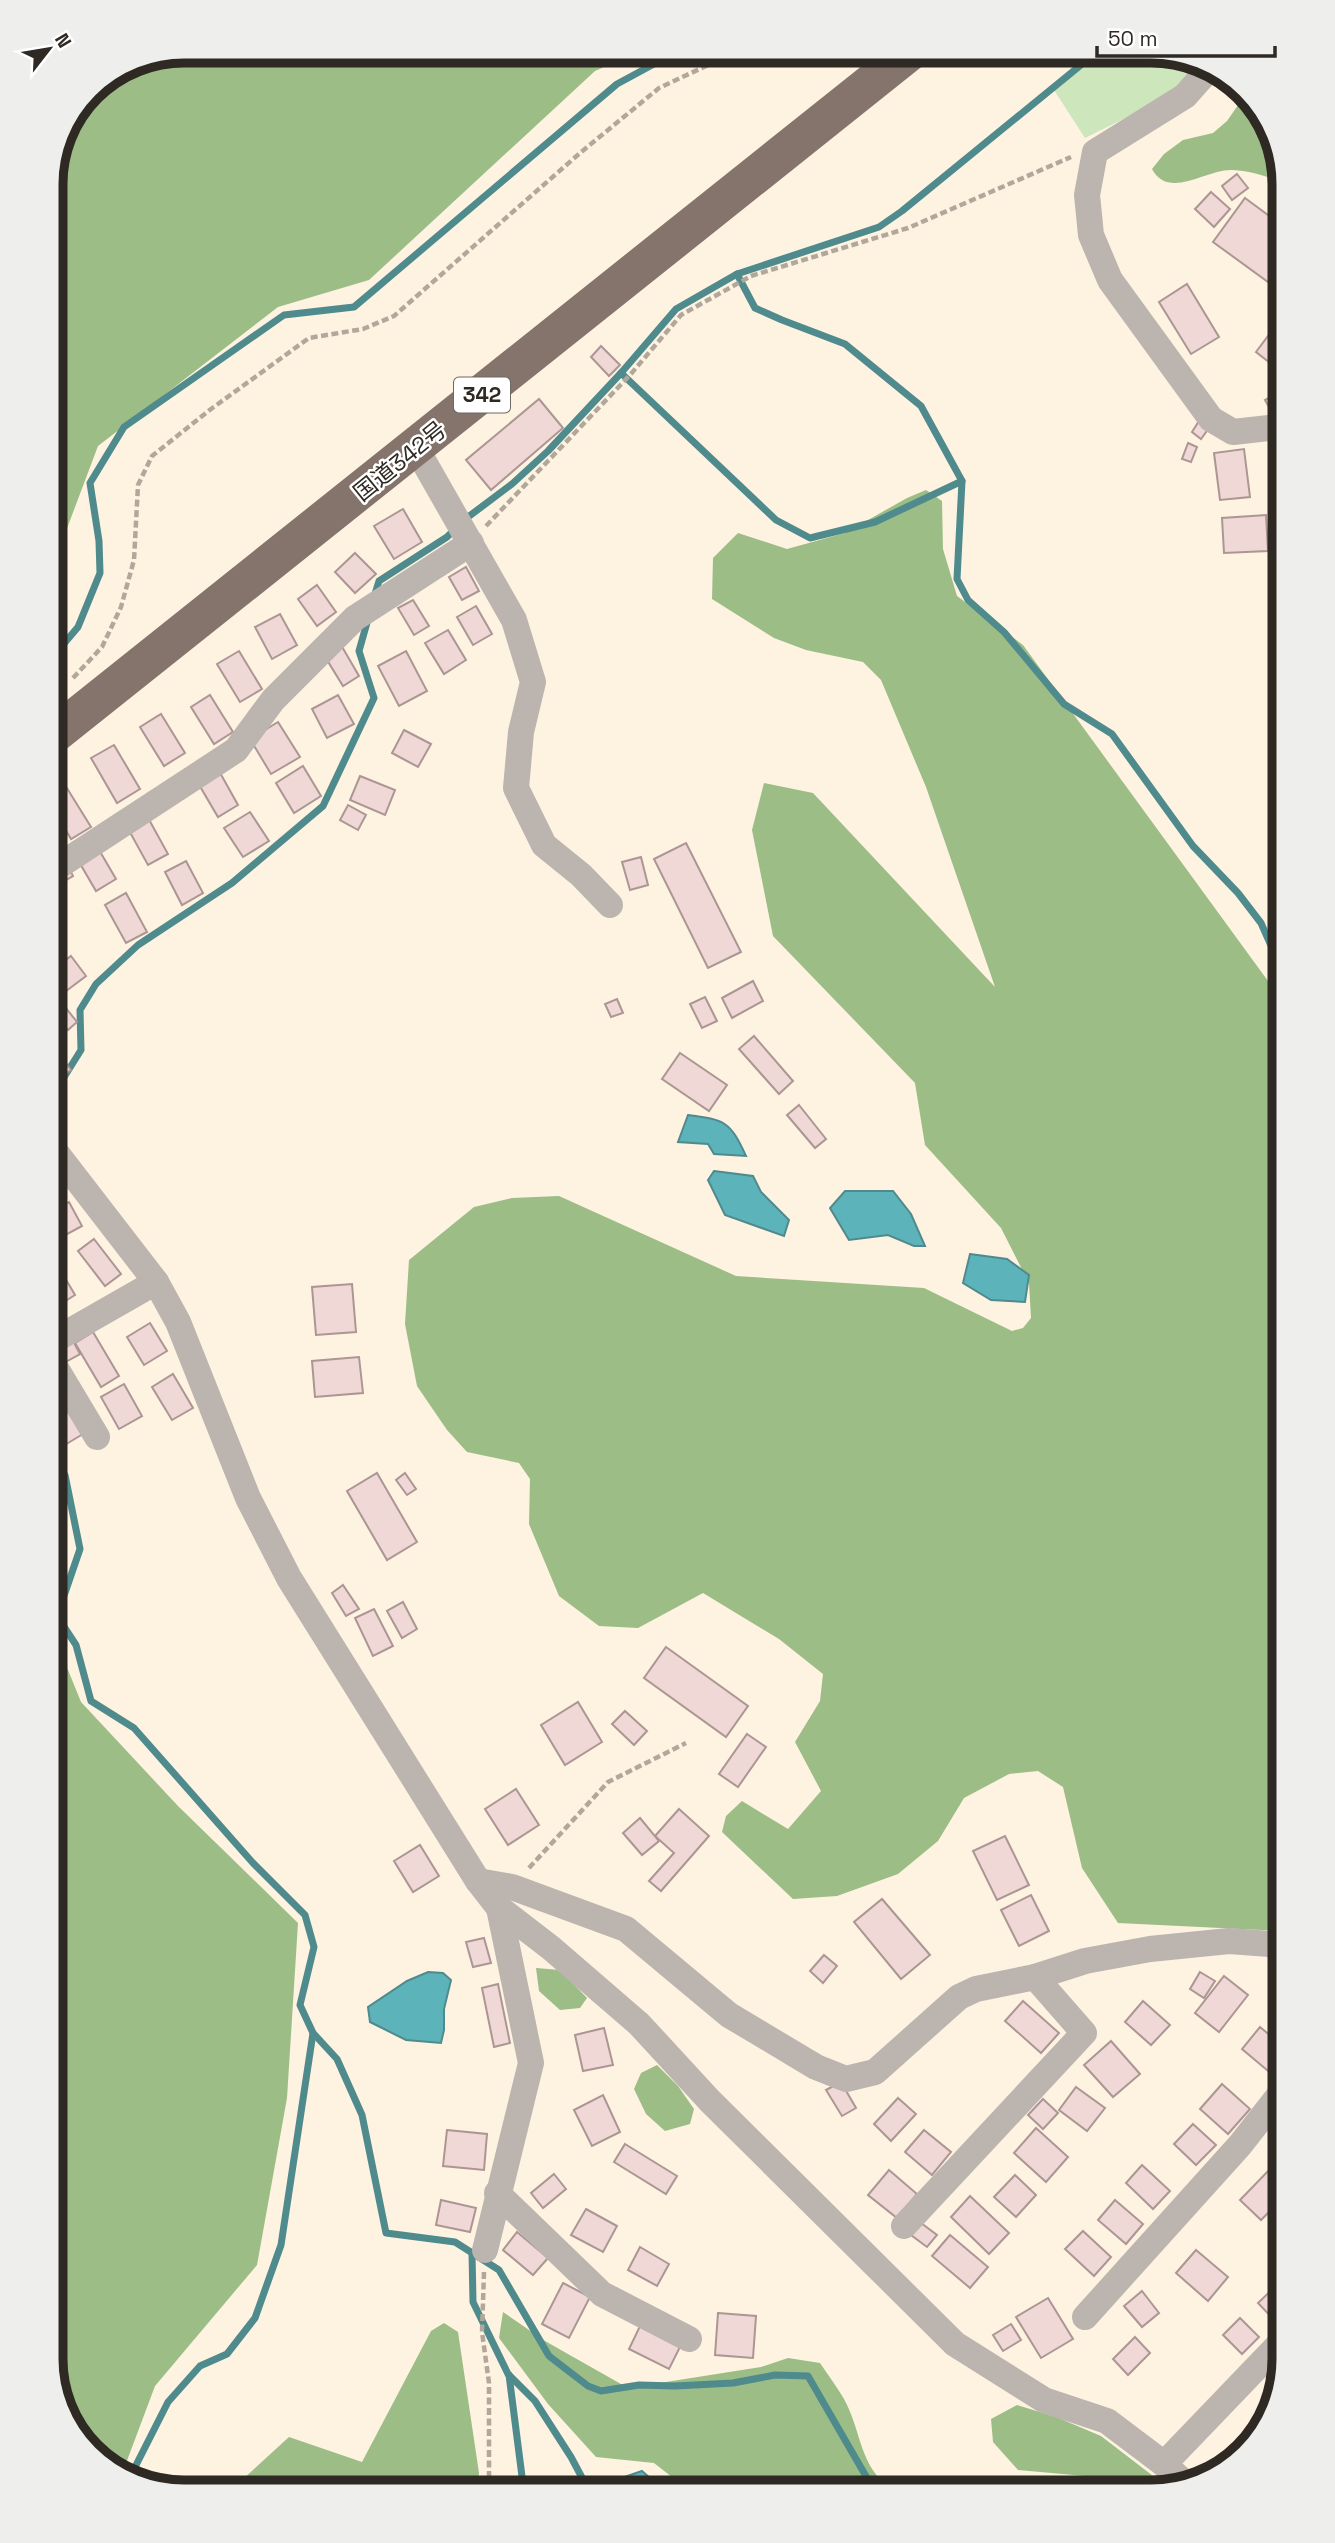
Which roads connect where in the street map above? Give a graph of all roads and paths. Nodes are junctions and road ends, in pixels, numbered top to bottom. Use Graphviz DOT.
graph roads {
  1 [pos="712,63"];
  2 [pos="896,63"];
  3 [pos="1204,75"];
  4 [pos="1095,152"];
  5 [pos="1272,428"];
  6 [pos="416,448"];
  7 [pos="471,543"];
  8 [pos="70,681"];
  9 [pos="63,727"];
  10 [pos="63,863"];
  11 [pos="610,905"];
  12 [pos="63,1162"];
  13 [pos="156,1282"];
  14 [pos="63,1335"];
  15 [pos="63,1380"];
  16 [pos="97,1437"];
  17 [pos="686,1744"];
  18 [pos="505,1897"];
  19 [pos="1272,1944"];
  20 [pos="1035,1978"];
  21 [pos="1272,2105"];
  22 [pos="498,2193"];
  23 [pos="904,2226"];
  24 [pos="485,2250"];
  25 [pos="1085,2317"];
  26 [pos="689,2339"];
  27 [pos="1272,2352"];
  28 [pos="1164,2464"];
  29 [pos="1178,2477"];
  30 [pos="489,2480"];
  1 -- 8 [label="path"];
  2 -- 6 [label="highway, 国道342号 / 342"];
  3 -- 4 [label="street"];
  4 -- 5 [label="street"];
  4 -- 7 [label="path"];
  6 -- 7 [label="street"];
  6 -- 9 [label="highway, 国道342号 / 342"];
  7 -- 10 [label="street"];
  7 -- 11 [label="street"];
  12 -- 13 [label="street"];
  13 -- 14 [label="street"];
  13 -- 18 [label="street"];
  15 -- 16 [label="street"];
  17 -- 18 [label="path"];
  18 -- 20 [label="street"];
  18 -- 22 [label="street"];
  18 -- 28 [label="street"];
  19 -- 20 [label="street"];
  20 -- 23 [label="street"];
  21 -- 25 [label="street"];
  22 -- 24 [label="street"];
  22 -- 26 [label="street"];
  24 -- 30 [label="path"];
  27 -- 28 [label="street"];
  28 -- 29 [label="street"];
}
